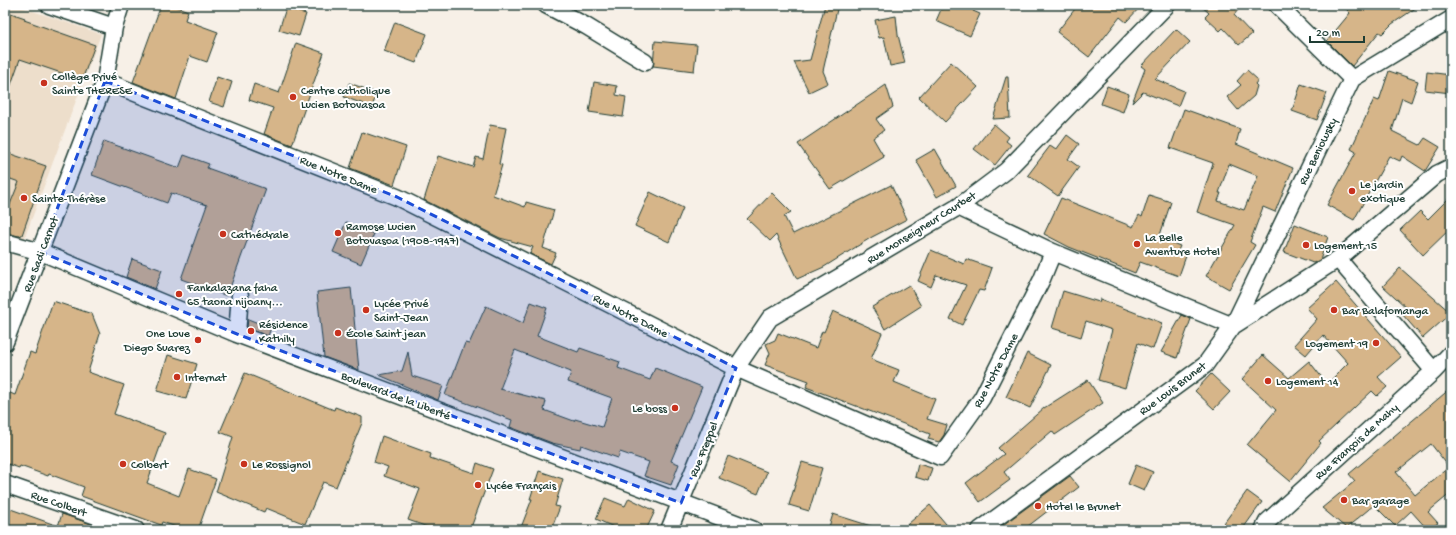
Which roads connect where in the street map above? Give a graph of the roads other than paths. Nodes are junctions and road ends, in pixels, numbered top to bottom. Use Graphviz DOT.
graph roads {
  1 [pos="49,5"];
  2 [pos="121,5"];
  3 [pos="546,5"];
  4 [pos="1167,5"];
  5 [pos="1277,5"];
  6 [pos="1451,19"];
  7 [pos="114,27"];
  8 [pos="644,62"];
  9 [pos="1352,79"];
  10 [pos="105,81"];
  11 [pos="1451,167"];
  12 [pos="958,207"];
  13 [pos="5,242"];
  14 [pos="41,252"];
  15 [pos="1053,252"];
  16 [pos="1338,259"];
  17 [pos="240,295"];
  18 [pos="1233,326"];
  19 [pos="237,334"];
  20 [pos="5,342"];
  21 [pos="1451,353"];
  22 [pos="736,368"];
  23 [pos="1434,371"];
  24 [pos="5,484"];
  25 [pos="681,503"];
  26 [pos="136,530"];
  27 [pos="669,530"];
  28 [pos="754,530"];
  29 [pos="980,530"];
  30 [pos="1263,530"];
  1 -- 7 [label="street"];
  2 -- 7 [label="street, Rue Sadi Carnot"];
  3 -- 8 [label="street"];
  4 -- 12 [label="street, Rue Monseigneur Courbet"];
  5 -- 9 [label="street"];
  6 -- 9 [label="street"];
  7 -- 10 [label="street, Rue Sadi Carnot"];
  9 -- 18 [label="street, Rue Beniowsky"];
  10 -- 14 [label="street, Rue Sadi Carnot"];
  10 -- 22 [label="street, Rue Notre Dame"];
  11 -- 16 [label="street, Rue Louis Brunet"];
  12 -- 15 [label="street"];
  12 -- 22 [label="street, Rue Monseigneur Courbet"];
  13 -- 14 [label="street, Boulevard de la Liberté"];
  14 -- 19 [label="street, Boulevard de la Liberté"];
  14 -- 20 [label="street, Rue Sadi Carnot"];
  15 -- 18 [label="street"];
  15 -- 22 [label="street, Rue Notre Dame"];
  16 -- 18 [label="street, Rue Louis Brunet"];
  16 -- 23 [label="street"];
  17 -- 19 [label="street"];
  18 -- 29 [label="street, Rue Louis Brunet"];
  19 -- 25 [label="street, Boulevard de la Liberté"];
  21 -- 23 [label="street, Rue François de Mahy"];
  22 -- 25 [label="street, Rue Freppel"];
  23 -- 30 [label="street, Rue François de Mahy"];
  24 -- 26 [label="street, Rue Colbert"];
  25 -- 27 [label="street, Rue Freppel"];
  25 -- 28 [label="street, Boulevard de la Liberté"];
}
